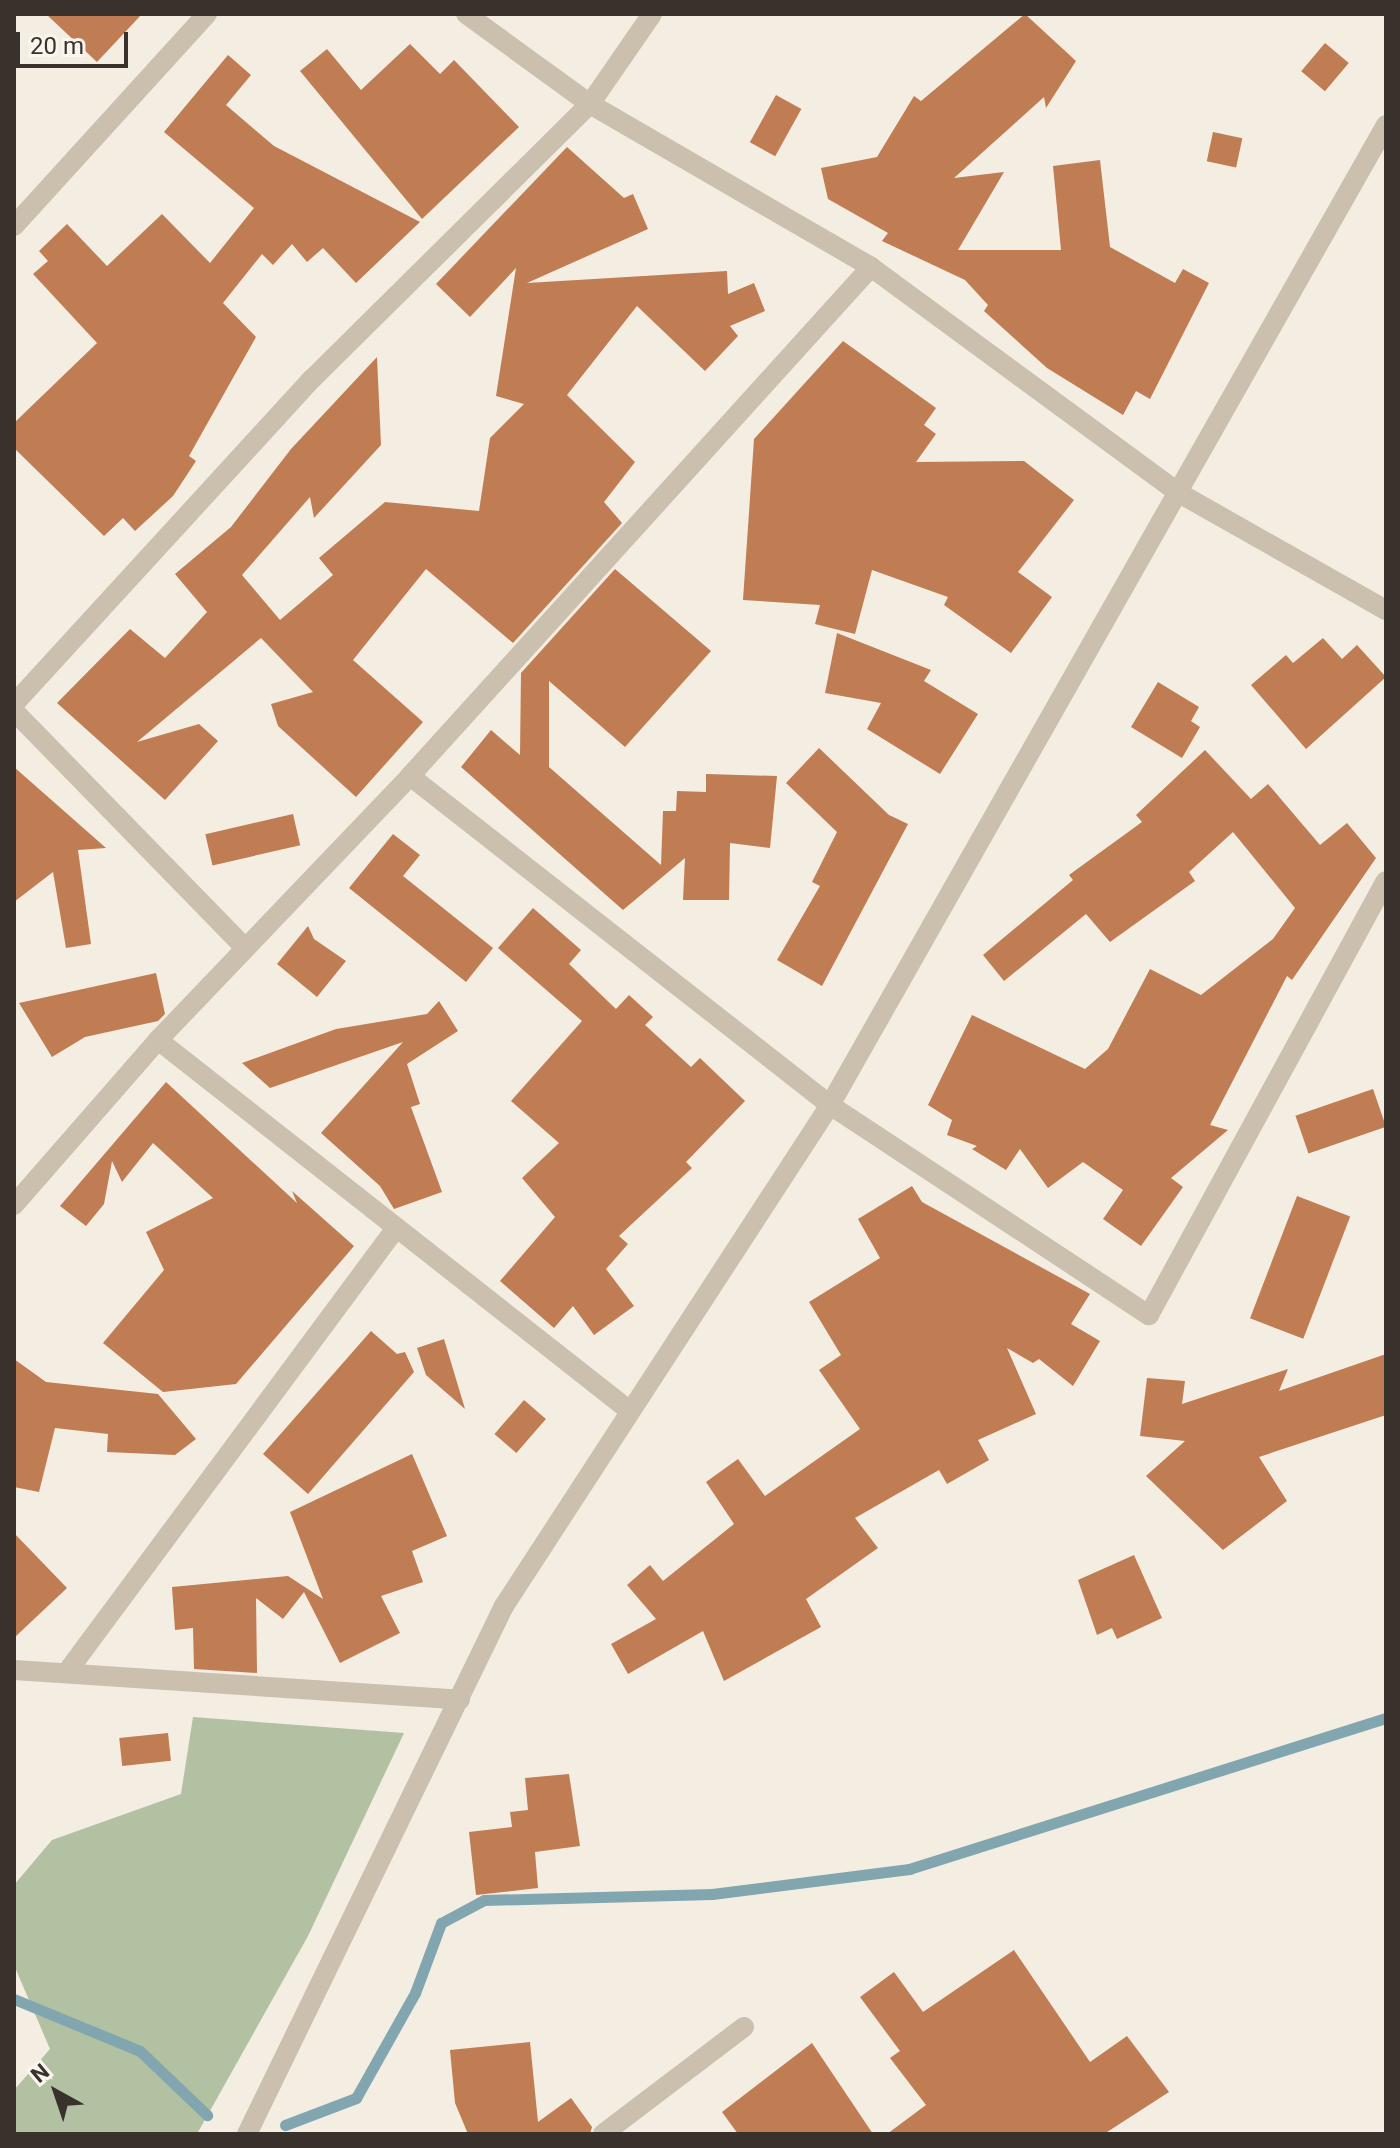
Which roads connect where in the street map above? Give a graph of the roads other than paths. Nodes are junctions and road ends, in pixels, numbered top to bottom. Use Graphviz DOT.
graph roads {
  1 [pos="207,14"];
  2 [pos="466,14"];
  3 [pos="652,14"];
  4 [pos="590,104"];
  5 [pos="1386,125"];
  6 [pos="14,226"];
  7 [pos="871,267"];
  8 [pos="1179,493"];
  9 [pos="1386,610"];
  10 [pos="14,704"];
  11 [pos="14,711"];
  12 [pos="410,776"];
  13 [pos="1386,881"];
  14 [pos="245,948"];
  15 [pos="158,1040"];
  16 [pos="830,1105"];
  17 [pos="14,1205"];
  18 [pos="396,1228"];
  19 [pos="630,1411"];
  20 [pos="14,1670"];
  21 [pos="67,1672"];
  22 [pos="460,1700"];
  23 [pos="744,2027"];
  24 [pos="247,2134"];
  25 [pos="603,2134"];
  1 -- 6 [label="street"];
  2 -- 4 [label="street"];
  3 -- 4 [label="street"];
  4 -- 7 [label="street"];
  4 -- 10 [label="street"];
  5 -- 8 [label="street"];
  7 -- 8 [label="street"];
  7 -- 12 [label="street"];
  8 -- 9 [label="street"];
  8 -- 16 [label="street"];
  11 -- 14 [label="street"];
  12 -- 14 [label="street"];
  12 -- 16 [label="street"];
  13 -- 16 [label="street"];
  14 -- 15 [label="street"];
  15 -- 17 [label="street"];
  15 -- 18 [label="street"];
  16 -- 19 [label="street"];
  18 -- 19 [label="street"];
  18 -- 21 [label="street"];
  19 -- 22 [label="street"];
  20 -- 21 [label="street"];
  21 -- 22 [label="street"];
  22 -- 24 [label="street"];
  23 -- 25 [label="street"];
}
